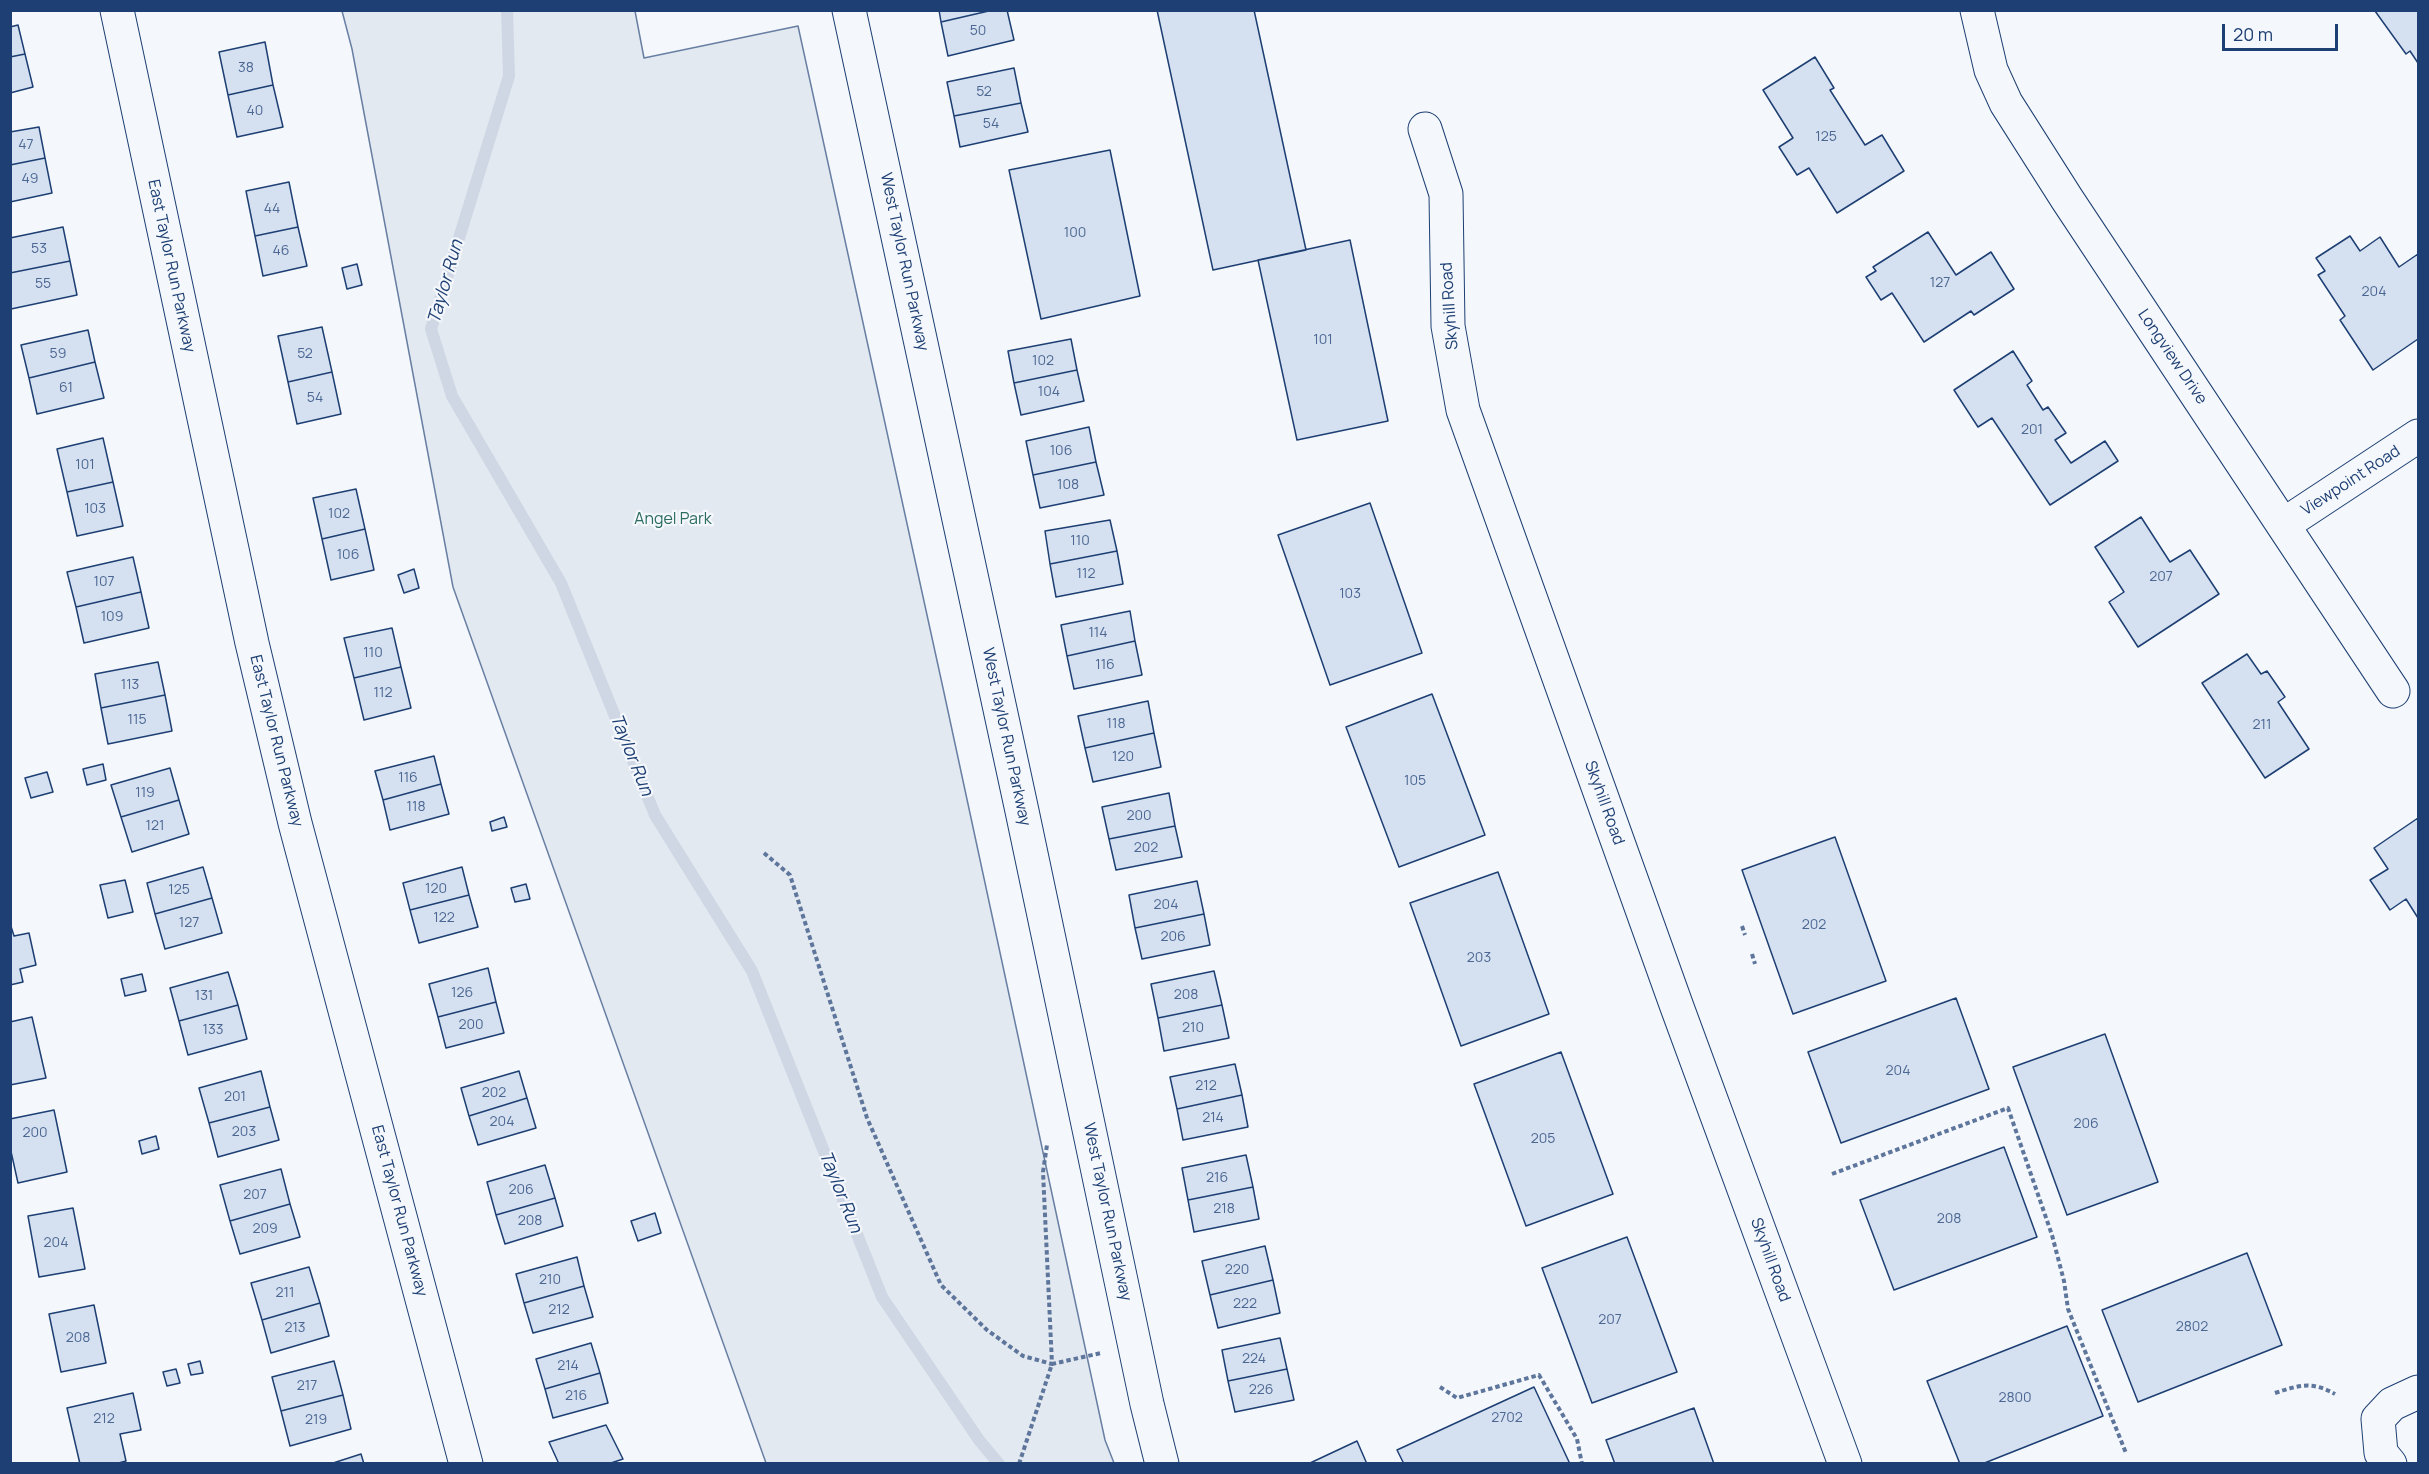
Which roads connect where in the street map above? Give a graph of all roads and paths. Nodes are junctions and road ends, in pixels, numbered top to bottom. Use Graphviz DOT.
graph roads {
  1 [pos="117,10"];
  2 [pos="849,10"];
  3 [pos="1977,10"];
  4 [pos="1425,129"];
  5 [pos="2418,436"];
  6 [pos="2283,525"];
  7 [pos="2393,691"];
  8 [pos="764,853"];
  9 [pos="1742,926"];
  10 [pos="1745,935"];
  11 [pos="1752,954"];
  12 [pos="1755,964"];
  13 [pos="1047,1146"];
  14 [pos="1832,1174"];
  15 [pos="1135,1346"];
  16 [pos="1052,1364"];
  17 [pos="1440,1388"];
  18 [pos="2418,1392"];
  19 [pos="2275,1393"];
  20 [pos="2335,1394"];
  21 [pos="2126,1453"];
  22 [pos="2385,1458"];
  23 [pos="466,1464"];
  24 [pos="1019,1464"];
  25 [pos="1162,1464"];
  26 [pos="1582,1464"];
  27 [pos="1845,1464"];
  1 -- 23 [label="street, East Taylor Run Parkway"];
  2 -- 15 [label="street, West Taylor Run Parkway"];
  3 -- 6 [label="street, Longview Drive"];
  4 -- 27 [label="street, Skyhill Road"];
  5 -- 6 [label="street, Viewpoint Road"];
  6 -- 7 [label="street, Longview Drive"];
  8 -- 16 [label="path"];
  9 -- 10 [label="path"];
  11 -- 12 [label="path"];
  13 -- 16 [label="path"];
  14 -- 21 [label="path"];
  15 -- 16 [label="path"];
  15 -- 25 [label="street, West Taylor Run Parkway"];
  16 -- 24 [label="path"];
  17 -- 26 [label="path"];
  18 -- 22 [label="street"];
  19 -- 20 [label="path"];
}
